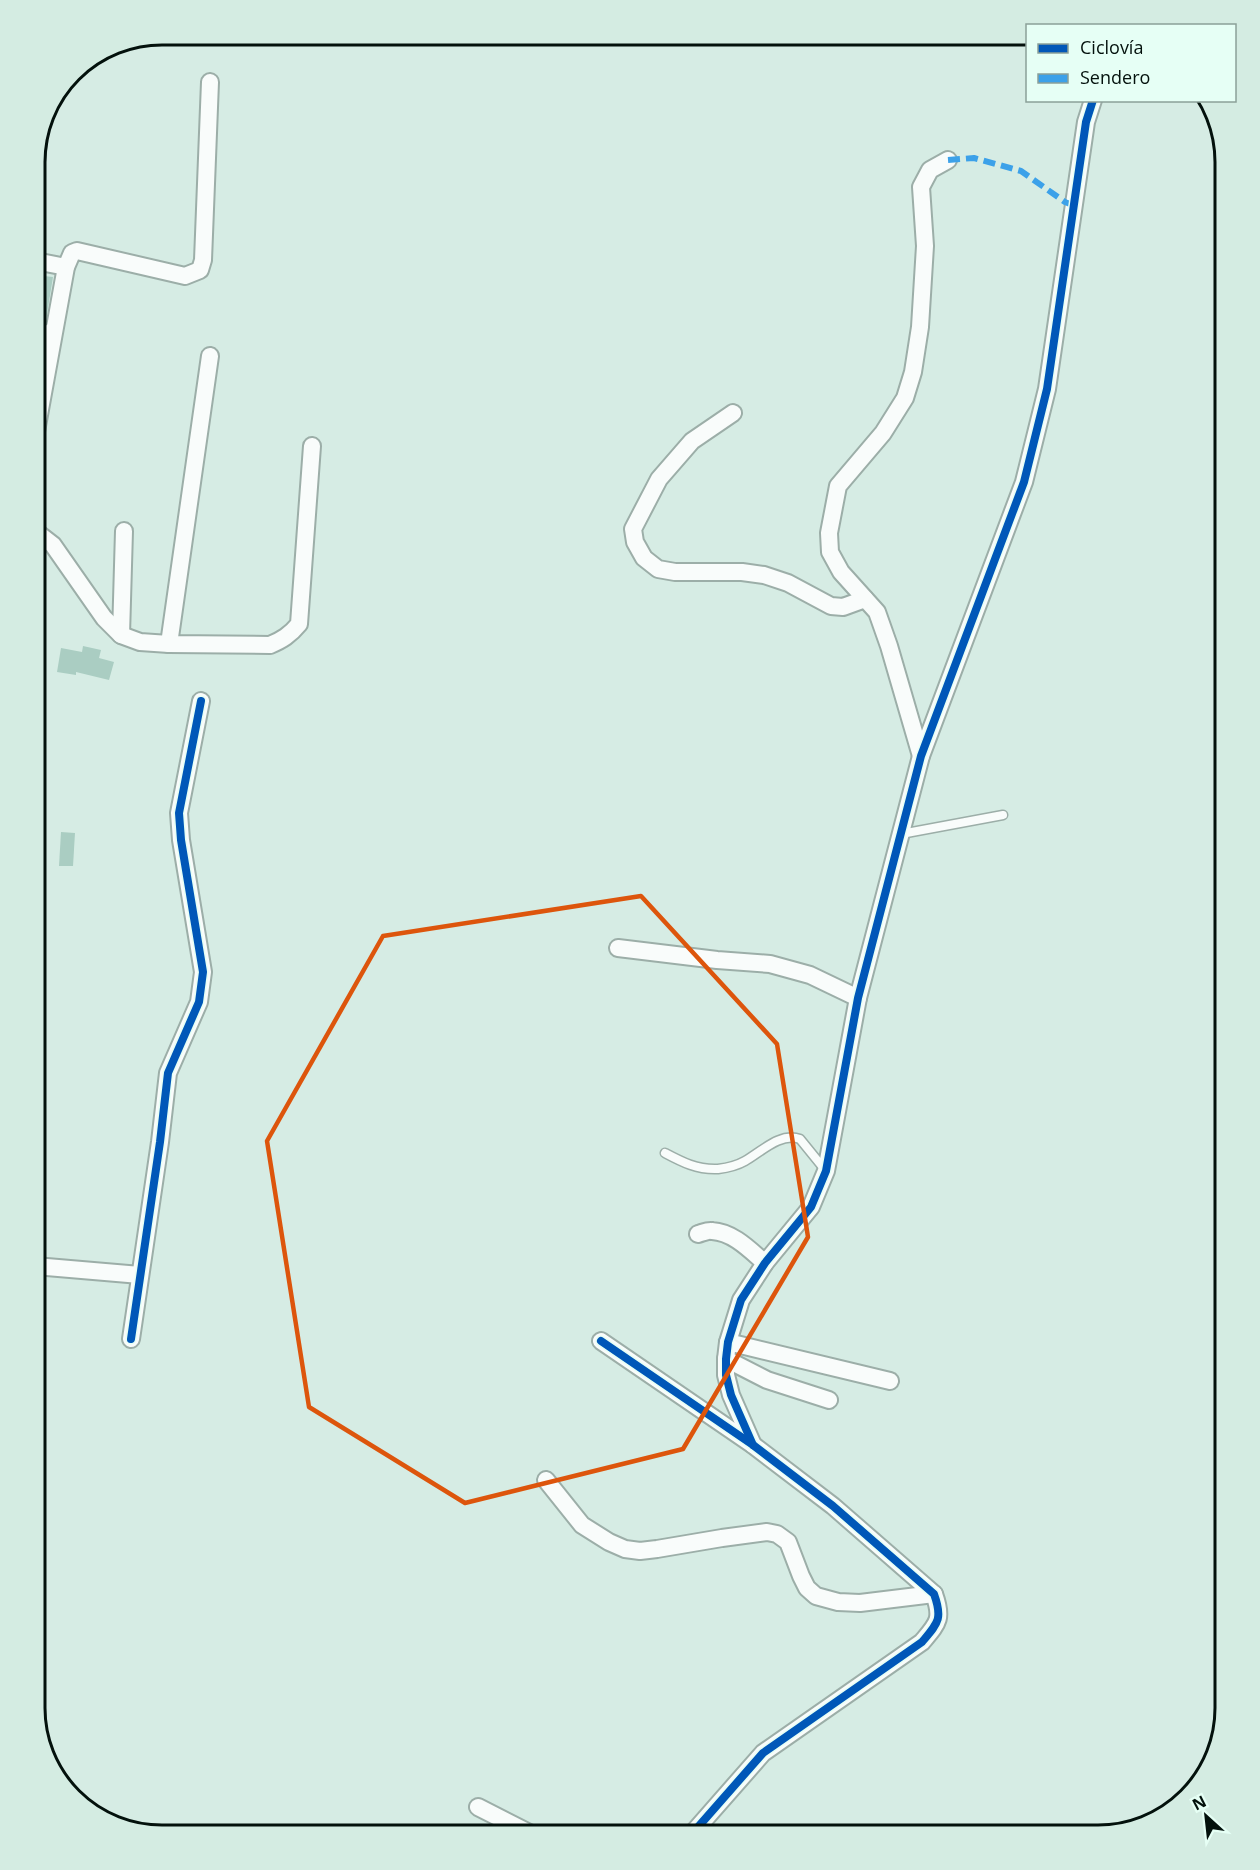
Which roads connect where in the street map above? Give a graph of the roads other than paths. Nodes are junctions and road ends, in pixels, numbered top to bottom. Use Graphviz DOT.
graph roads {
  1 [pos="210,82"];
  2 [pos="1092,102"];
  3 [pos="948,160"];
  4 [pos="45,263"];
  5 [pos="66,267"];
  6 [pos="53,330"];
  7 [pos="45,334"];
  8 [pos="210,356"];
  9 [pos="45,378"];
  10 [pos="733,413"];
  11 [pos="312,446"];
  12 [pos="124,531"];
  13 [pos="45,538"];
  14 [pos="865,599"];
  15 [pos="121,634"];
  16 [pos="169,644"];
  17 [pos="201,701"];
  18 [pos="921,756"];
  19 [pos="1003,815"];
  20 [pos="901,834"];
  21 [pos="618,948"];
  22 [pos="858,998"];
  23 [pos="665,1153"];
  24 [pos="826,1171"];
  25 [pos="698,1234"];
  26 [pos="765,1263"];
  27 [pos="45,1267"];
  28 [pos="141,1275"];
  29 [pos="131,1339"];
  30 [pos="601,1341"];
  31 [pos="727,1351"];
  32 [pos="890,1381"];
  33 [pos="829,1400"];
  34 [pos="753,1445"];
  35 [pos="546,1479"];
  36 [pos="934,1594"];
  37 [pos="478,1807"];
  38 [pos="511,1825"];
  39 [pos="699,1825"];
  1 -- 5 [label="street"];
  2 -- 18 [label="street"];
  3 -- 14 [label="street"];
  4 -- 5 [label="street"];
  5 -- 6 [label="street"];
  6 -- 7 [label="street"];
  6 -- 9 [label="street"];
  8 -- 16 [label="street"];
  10 -- 14 [label="street"];
  11 -- 16 [label="street"];
  12 -- 15 [label="street"];
  13 -- 15 [label="street"];
  14 -- 18 [label="street"];
  15 -- 16 [label="street"];
  17 -- 28 [label="street"];
  18 -- 20 [label="street"];
  19 -- 20 [label="lane"];
  20 -- 22 [label="street"];
  21 -- 22 [label="street"];
  22 -- 24 [label="street"];
  23 -- 24 [label="lane"];
  24 -- 26 [label="street"];
  25 -- 26 [label="street"];
  26 -- 31 [label="street"];
  27 -- 28 [label="street"];
  28 -- 29 [label="street"];
  30 -- 34 [label="street"];
  31 -- 32 [label="street"];
  31 -- 33 [label="street"];
  31 -- 34 [label="street"];
  34 -- 36 [label="street"];
  35 -- 36 [label="street"];
  36 -- 39 [label="street"];
  37 -- 38 [label="street"];
}
